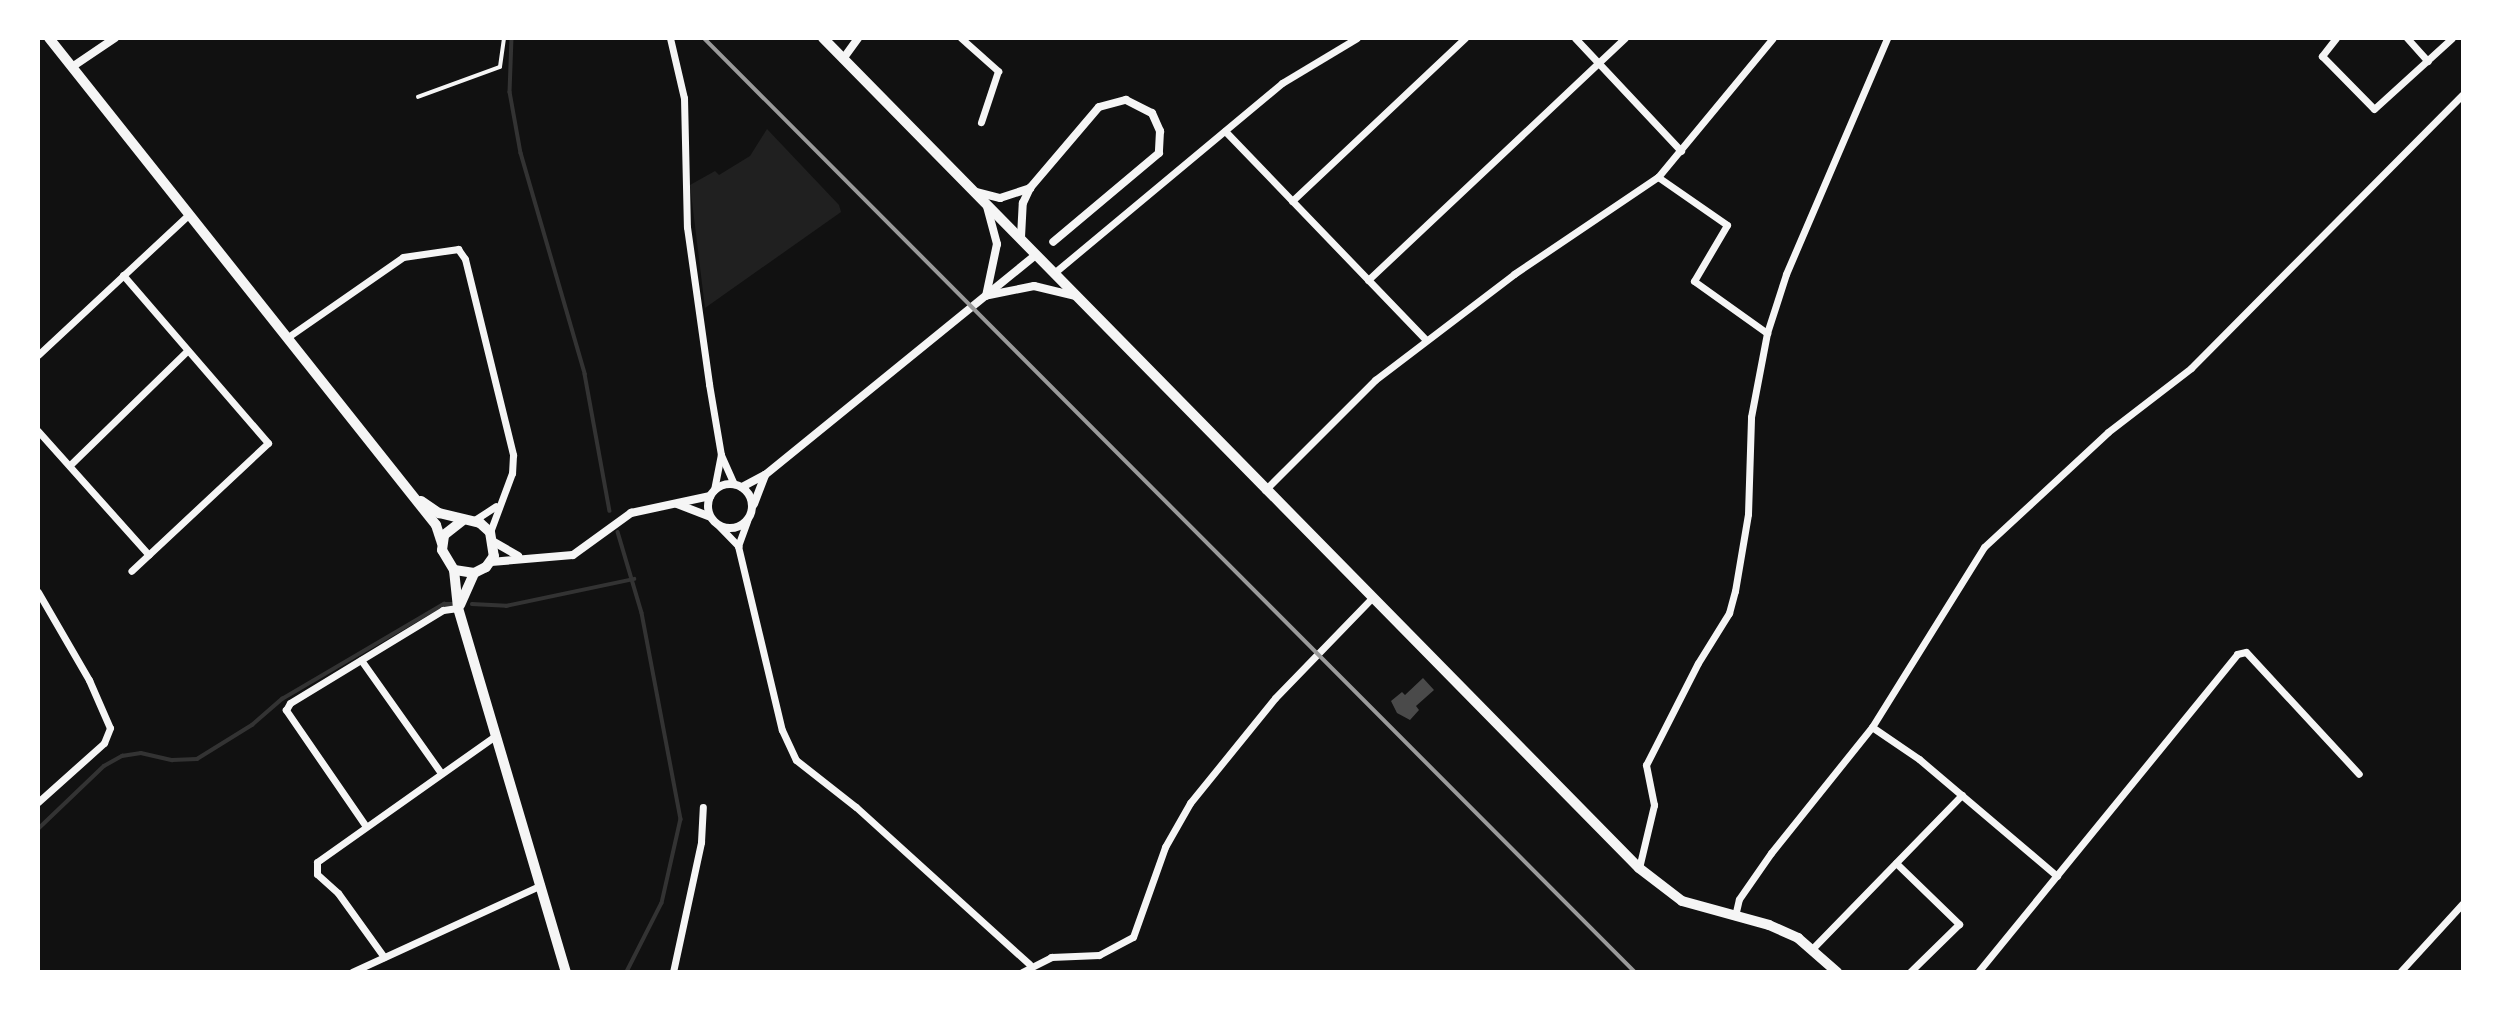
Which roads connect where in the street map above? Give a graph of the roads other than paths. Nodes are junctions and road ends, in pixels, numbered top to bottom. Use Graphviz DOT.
graph roads {
  1 [pos="50,38"];
  2 [pos="115,38"];
  3 [pos="504,38"];
  4 [pos="670,38"];
  5 [pos="822,38"];
  6 [pos="858,38"];
  7 [pos="961,38"];
  8 [pos="1357,38"];
  9 [pos="1465,38"];
  10 [pos="1576,38"];
  11 [pos="1625,38"];
  12 [pos="1773,38"];
  13 [pos="1887,38"];
  14 [pos="2336,38"];
  15 [pos="2407,38"];
  16 [pos="2452,38"];
  17 [pos="843,59"];
  18 [pos="2428,61"];
  19 [pos="1599,63"];
  20 [pos="72,67"];
  21 [pos="2462,95"];
  22 [pos="418,97"];
  23 [pos="981,122"];
  24 [pos="1226,131"];
  25 [pos="1681,151"];
  26 [pos="1658,177"];
  27 [pos="1030,188"];
  28 [pos="972,191"];
  29 [pos="1292,201"];
  30 [pos="987,207"];
  31 [pos="189,214"];
  32 [pos="1021,237"];
  33 [pos="1053,242"];
  34 [pos="1033,257"];
  35 [pos="1054,273"];
  36 [pos="123,275"];
  37 [pos="1368,280"];
  38 [pos="986,296"];
  39 [pos="1075,296"];
  40 [pos="1767,333"];
  41 [pos="288,337"];
  42 [pos="1426,340"];
  43 [pos="187,351"];
  44 [pos="38,355"];
  45 [pos="38,432"];
  46 [pos="721,455"];
  47 [pos="69,465"];
  48 [pos="765,475"];
  49 [pos="738,486"];
  50 [pos="1265,490"];
  51 [pos="409,493"];
  52 [pos="712,493"];
  53 [pos="674,503"];
  54 [pos="497,505"];
  55 [pos="752,507"];
  56 [pos="709,516"];
  57 [pos="468,521"];
  58 [pos="747,521"];
  59 [pos="719,526"];
  60 [pos="492,537"];
  61 [pos="442,542"];
  62 [pos="738,546"];
  63 [pos="149,555"];
  64 [pos="519,556"];
  65 [pos="491,562"];
  66 [pos="454,570"];
  67 [pos="131,572"];
  68 [pos="474,573"];
  69 [pos="38,592"];
  70 [pos="1372,598"];
  71 [pos="458,608"];
  72 [pos="361,660"];
  73 [pos="1872,727"];
  74 [pos="495,736"];
  75 [pos="441,773"];
  76 [pos="2359,774"];
  77 [pos="1962,795"];
  78 [pos="38,802"];
  79 [pos="703,807"];
  80 [pos="365,825"];
  81 [pos="1896,863"];
  82 [pos="1639,868"];
  83 [pos="2057,876"];
  84 [pos="541,885"];
  85 [pos="2462,904"];
  86 [pos="1735,916"];
  87 [pos="1812,949"];
  88 [pos="384,957"];
  89 [pos="1029,964"];
  90 [pos="352,971"];
  91 [pos="566,971"];
  92 [pos="673,971"];
  93 [pos="1022,971"];
  94 [pos="1838,971"];
  95 [pos="1910,971"];
  96 [pos="1978,971"];
  97 [pos="2400,971"];
  1 -- 20 [label="main road"];
  2 -- 20 [label="street"];
  3 -- 22 [label="lane"];
  4 -- 46 [label="street"];
  5 -- 17 [label="main road"];
  6 -- 17 [label="street"];
  7 -- 23 [label="street"];
  8 -- 24 [label="street"];
  9 -- 29 [label="street"];
  10 -- 19 [label="street"];
  11 -- 19 [label="street"];
  12 -- 25 [label="street"];
  13 -- 40 [label="street"];
  14 -- 18 [label="street"];
  15 -- 18 [label="street"];
  16 -- 18 [label="street"];
  17 -- 28 [label="main road"];
  19 -- 25 [label="street"];
  19 -- 37 [label="street"];
  20 -- 31 [label="main road"];
  21 -- 73 [label="street"];
  24 -- 29 [label="street"];
  24 -- 35 [label="street"];
  25 -- 26 [label="street"];
  26 -- 40 [label="street"];
  26 -- 42 [label="street"];
  27 -- 28 [label="street"];
  27 -- 32 [label="street"];
  27 -- 33 [label="street"];
  28 -- 30 [label="main road"];
  29 -- 37 [label="street"];
  30 -- 32 [label="main road"];
  30 -- 38 [label="street"];
  31 -- 36 [label="street"];
  31 -- 41 [label="main road"];
  32 -- 35 [label="main road"];
  34 -- 38 [label="street"];
  35 -- 39 [label="main road"];
  36 -- 43 [label="street"];
  36 -- 44 [label="street"];
  37 -- 42 [label="street"];
  38 -- 39 [label="street"];
  38 -- 48 [label="street"];
  39 -- 50 [label="main road"];
  40 -- 82 [label="street"];
  41 -- 51 [label="main road"];
  41 -- 54 [label="street"];
  42 -- 50 [label="street"];
  43 -- 47 [label="street"];
  43 -- 63 [label="street"];
  45 -- 47 [label="street"];
  46 -- 49 [label="street"];
  46 -- 52 [label="street"];
  47 -- 63 [label="street"];
  48 -- 49 [label="street"];
  48 -- 55 [label="street"];
  49 -- 52 [label="street"];
  49 -- 55 [label="street"];
  50 -- 70 [label="main road"];
  51 -- 57 [label="main road"];
  51 -- 61 [label="main road"];
  52 -- 53 [label="street"];
  52 -- 56 [label="street"];
  53 -- 56 [label="street"];
  53 -- 64 [label="street"];
  54 -- 57 [label="street"];
  54 -- 60 [label="street"];
  55 -- 58 [label="street"];
  56 -- 59 [label="street"];
  57 -- 60 [label="main road"];
  57 -- 61 [label="main road"];
  58 -- 59 [label="street"];
  58 -- 62 [label="street"];
  59 -- 62 [label="street"];
  60 -- 64 [label="street"];
  60 -- 65 [label="main road"];
  61 -- 66 [label="main road"];
  62 -- 89 [label="street"];
  63 -- 67 [label="street"];
  64 -- 65 [label="street"];
  65 -- 68 [label="main road"];
  66 -- 68 [label="main road"];
  66 -- 71 [label="main road"];
  68 -- 71 [label="main road"];
  69 -- 78 [label="street"];
  70 -- 82 [label="main road"];
  70 -- 89 [label="street"];
  71 -- 72 [label="street"];
  71 -- 74 [label="main road"];
  72 -- 75 [label="street"];
  72 -- 80 [label="street"];
  73 -- 77 [label="street"];
  73 -- 86 [label="street"];
  74 -- 75 [label="street"];
  74 -- 84 [label="main road"];
  75 -- 80 [label="street"];
  76 -- 83 [label="street"];
  77 -- 81 [label="street"];
  77 -- 83 [label="street"];
  79 -- 92 [label="street"];
  80 -- 88 [label="street"];
  81 -- 87 [label="street"];
  81 -- 95 [label="street"];
  82 -- 86 [label="main road"];
  83 -- 96 [label="street"];
  84 -- 88 [label="street"];
  84 -- 91 [label="main road"];
  85 -- 97 [label="street"];
  86 -- 87 [label="main road"];
  87 -- 94 [label="main road"];
  88 -- 90 [label="street"];
  89 -- 93 [label="street"];
}
